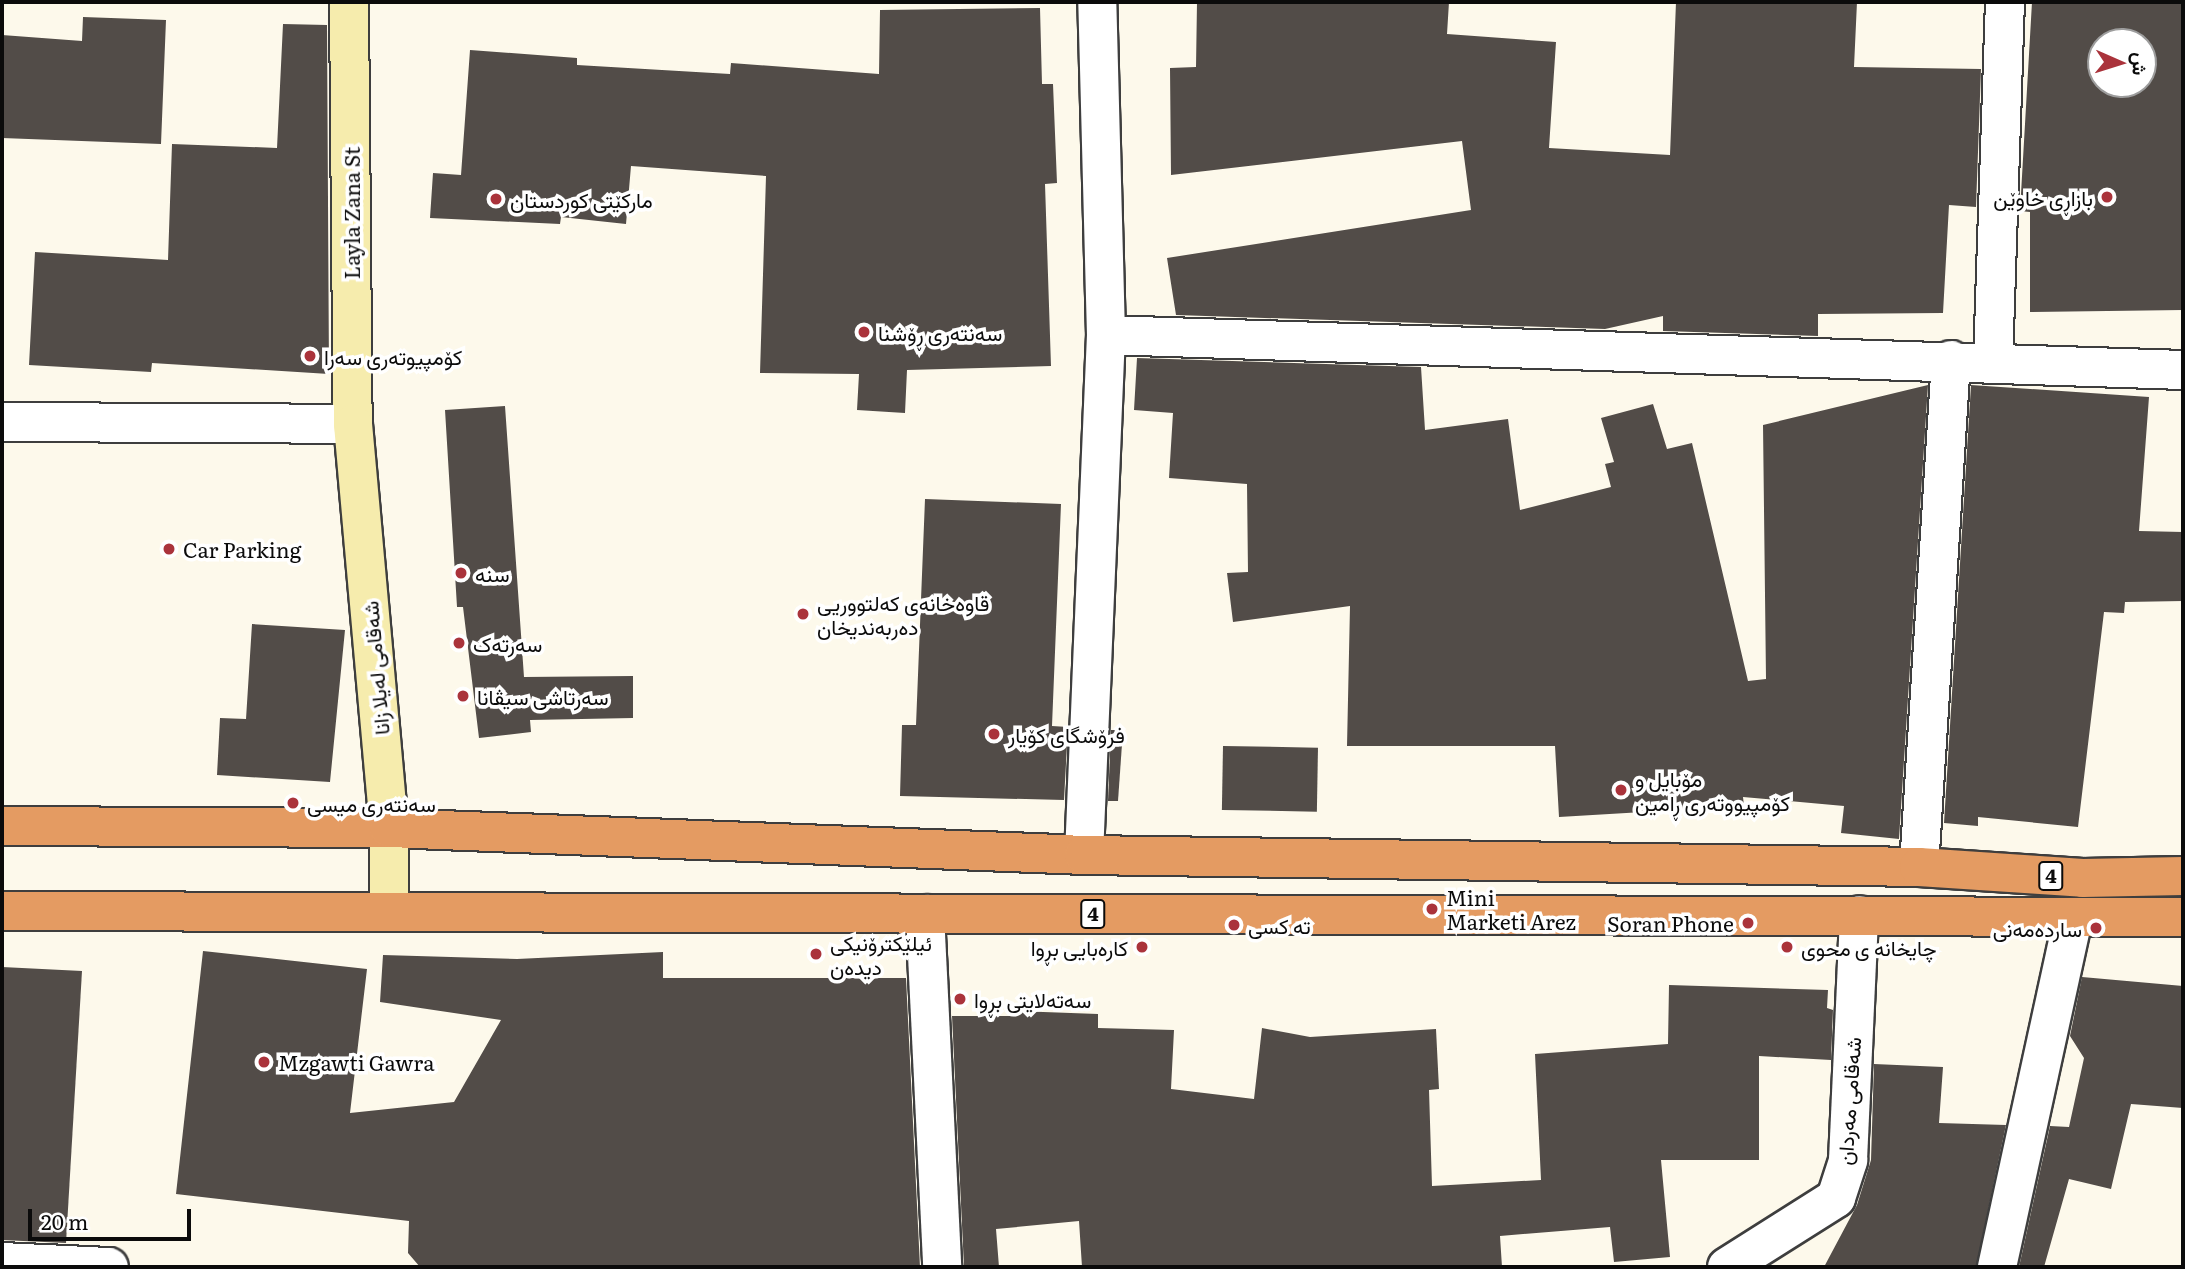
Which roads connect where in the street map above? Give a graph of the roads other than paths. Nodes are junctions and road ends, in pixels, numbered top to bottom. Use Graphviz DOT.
graph roads {
  1 [pos="349,2"];
  2 [pos="1097,2"];
  3 [pos="2006,2"];
  4 [pos="1106,335"];
  5 [pos="1951,360"];
  6 [pos="1993,362"];
  7 [pos="2183,370"];
  8 [pos="2,422"];
  9 [pos="353,424"];
  10 [pos="2,826"];
  11 [pos="389,828"];
  12 [pos="1084,855"];
  13 [pos="1919,867"];
  14 [pos="2183,876"];
  15 [pos="2,911"];
  16 [pos="389,912"];
  17 [pos="925,914"];
  18 [pos="1859,915"];
  19 [pos="2183,917"];
  20 [pos="2074,918"];
  21 [pos="2,1262"];
  22 [pos="109,1267"];
  23 [pos="942,1267"];
  24 [pos="1727,1267"];
  25 [pos="1997,1267"];
  1 -- 9 [label="street, Layla Zana St"];
  2 -- 4 [label="street"];
  3 -- 6 [label="street"];
  4 -- 5 [label="street"];
  4 -- 12 [label="street"];
  5 -- 6 [label="street"];
  5 -- 13 [label="street"];
  6 -- 7 [label="street"];
  8 -- 9 [label="street"];
  9 -- 11 [label="street, شەقامی لەیلا زانا"];
  10 -- 11 [label="highway, 4"];
  11 -- 12 [label="highway, 4"];
  11 -- 16 [label="street, شەقامی لەیلا زانا"];
  12 -- 13 [label="highway, 4"];
  13 -- 14 [label="highway, 4"];
  15 -- 16 [label="highway, 4"];
  16 -- 17 [label="highway, 4"];
  17 -- 18 [label="highway, 4"];
  17 -- 23 [label="street"];
  18 -- 20 [label="highway, 4"];
  18 -- 24 [label="street, شەقامی مەردان"];
  19 -- 20 [label="highway, 4"];
  20 -- 25 [label="street"];
  21 -- 22 [label="street"];
}
